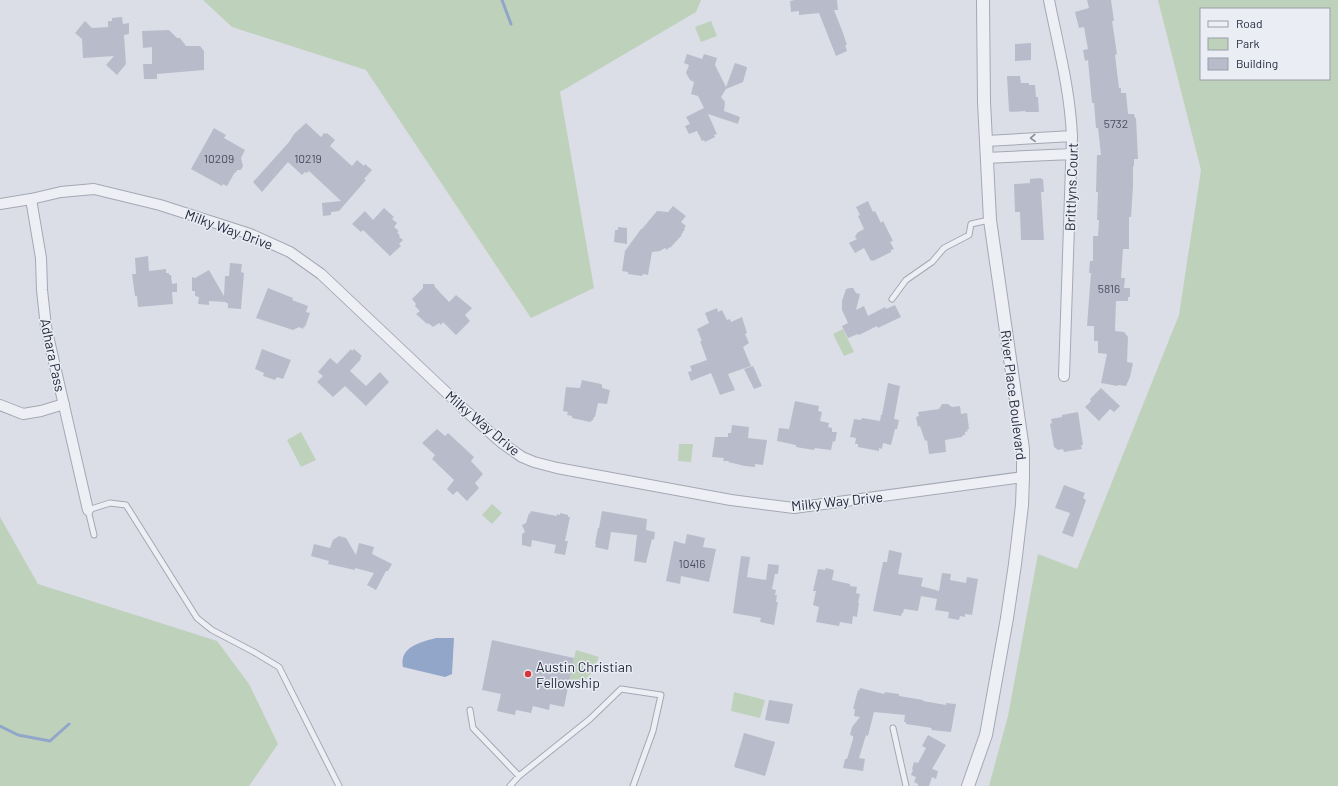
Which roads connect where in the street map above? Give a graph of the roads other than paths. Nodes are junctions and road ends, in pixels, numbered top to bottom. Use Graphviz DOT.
graph roads {
  1 [pos="983,0"];
  2 [pos="1049,0"];
  3 [pos="1072,136"];
  4 [pos="986,141"];
  5 [pos="1072,154"];
  6 [pos="986,158"];
  7 [pos="31,199"];
  8 [pos="0,204"];
  9 [pos="990,220"];
  10 [pos="892,299"];
  11 [pos="1064,376"];
  12 [pos="64,404"];
  13 [pos="0,405"];
  14 [pos="1023,477"];
  15 [pos="88,510"];
  16 [pos="94,535"];
  17 [pos="470,710"];
  18 [pos="893,728"];
  19 [pos="519,776"];
  20 [pos="339,786"];
  21 [pos="510,786"];
  22 [pos="633,786"];
  23 [pos="906,786"];
  24 [pos="968,786"];
  1 -- 4 [label="street, River Place Boulevard"];
  2 -- 3 [label="street, Brittlyns Court"];
  3 -- 4 [label="street, one-way"];
  3 -- 5 [label="street, Brittlyns Court"];
  4 -- 6 [label="street, River Place Boulevard"];
  5 -- 6 [label="street"];
  5 -- 11 [label="street, Brittlyns Court"];
  6 -- 9 [label="street, River Place Boulevard"];
  7 -- 8 [label="street, Milky Way Drive"];
  7 -- 12 [label="street, Adhara Pass"];
  7 -- 14 [label="street, Milky Way Drive"];
  9 -- 10 [label="lane"];
  9 -- 14 [label="street, River Place Boulevard"];
  12 -- 13 [label="street"];
  12 -- 15 [label="street, Adhara Pass"];
  14 -- 24 [label="street, River Place Boulevard"];
  15 -- 16 [label="lane"];
  15 -- 20 [label="lane"];
  17 -- 19 [label="lane"];
  18 -- 23 [label="lane"];
  19 -- 21 [label="lane"];
  19 -- 22 [label="lane"];
}
